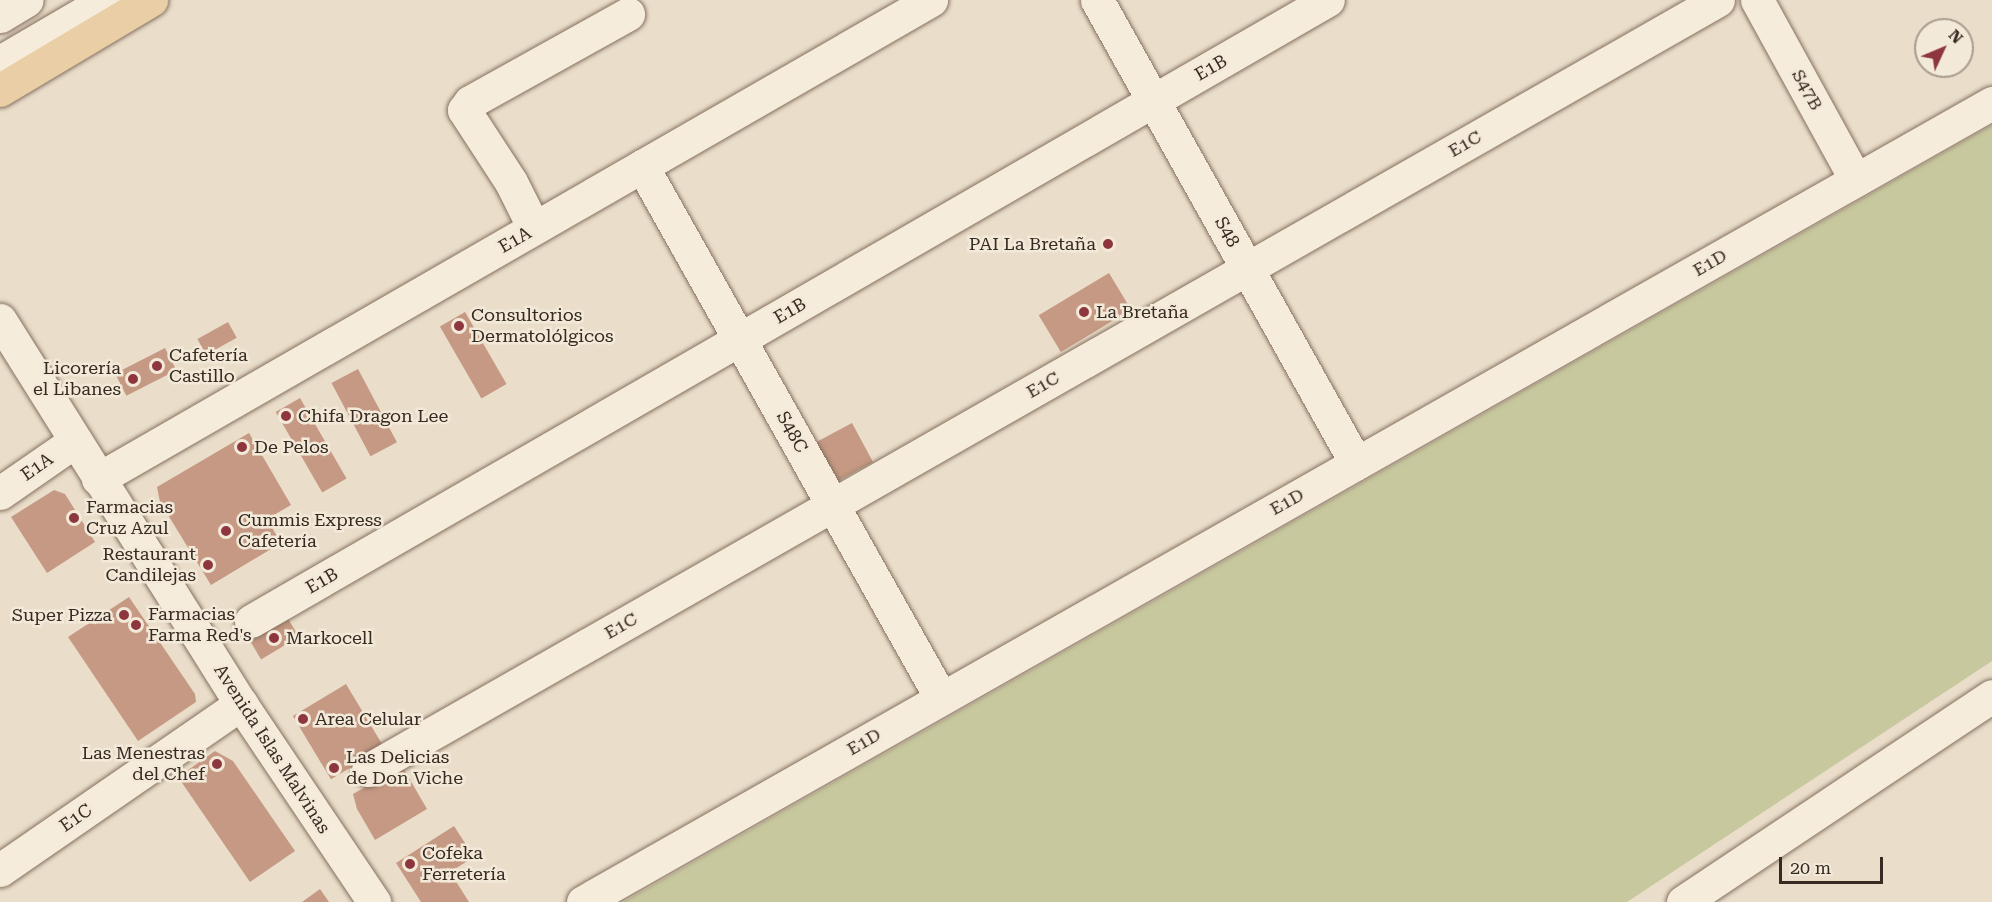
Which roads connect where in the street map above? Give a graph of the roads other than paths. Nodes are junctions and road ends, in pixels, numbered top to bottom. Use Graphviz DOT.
graph roads {
  1 [pos="27,0"];
  2 [pos="106,0"];
  3 [pos="151,0"];
  4 [pos="931,0"];
  5 [pos="1097,0"];
  6 [pos="1328,0"];
  7 [pos="1718,0"];
  8 [pos="1757,0"];
  9 [pos="628,14"];
  10 [pos="0,16"];
  11 [pos="0,63"];
  12 [pos="0,90"];
  13 [pos="1154,101"];
  14 [pos="1992,103"];
  15 [pos="642,166"];
  16 [pos="1856,180"];
  17 [pos="534,228"];
  18 [pos="1247,268"];
  19 [pos="0,320"];
  20 [pos="740,340"];
  21 [pos="75,441"];
  22 [pos="1356,463"];
  23 [pos="98,479"];
  24 [pos="0,493"];
  25 [pos="833,505"];
  26 [pos="251,621"];
  27 [pos="1992,696"];
  28 [pos="941,698"];
  29 [pos="241,704"];
  30 [pos="368,770"];
  31 [pos="0,870"];
  32 [pos="374,902"];
  33 [pos="583,902"];
  34 [pos="1683,902"];
  1 -- 10 [label="street"];
  2 -- 11 [label="street"];
  3 -- 12 [label="main road"];
  4 -- 15 [label="street, E1A"];
  5 -- 13 [label="street, S48"];
  6 -- 13 [label="street, E1B"];
  7 -- 18 [label="street, E1C"];
  8 -- 16 [label="street, S47B"];
  9 -- 17 [label="street"];
  13 -- 18 [label="street, S48"];
  13 -- 20 [label="street, E1B"];
  14 -- 16 [label="street, E1D"];
  15 -- 17 [label="street, E1A"];
  15 -- 20 [label="street, S48C"];
  16 -- 22 [label="street, E1D"];
  17 -- 23 [label="street, E1A"];
  18 -- 22 [label="street, S48"];
  18 -- 25 [label="street, E1C"];
  19 -- 21 [label="street, Avenida Islas Malvinas"];
  20 -- 25 [label="street, S48C"];
  20 -- 26 [label="street, E1B"];
  21 -- 23 [label="street, Avenida Islas Malvinas"];
  21 -- 24 [label="street, E1A"];
  22 -- 28 [label="street, E1D"];
  23 -- 29 [label="street, Avenida Islas Malvinas"];
  25 -- 28 [label="street, S48C"];
  25 -- 30 [label="street, E1C"];
  27 -- 34 [label="street"];
  28 -- 33 [label="street, E1D"];
  29 -- 31 [label="street, E1C"];
  29 -- 32 [label="street, Avenida Islas Malvinas"];
}
